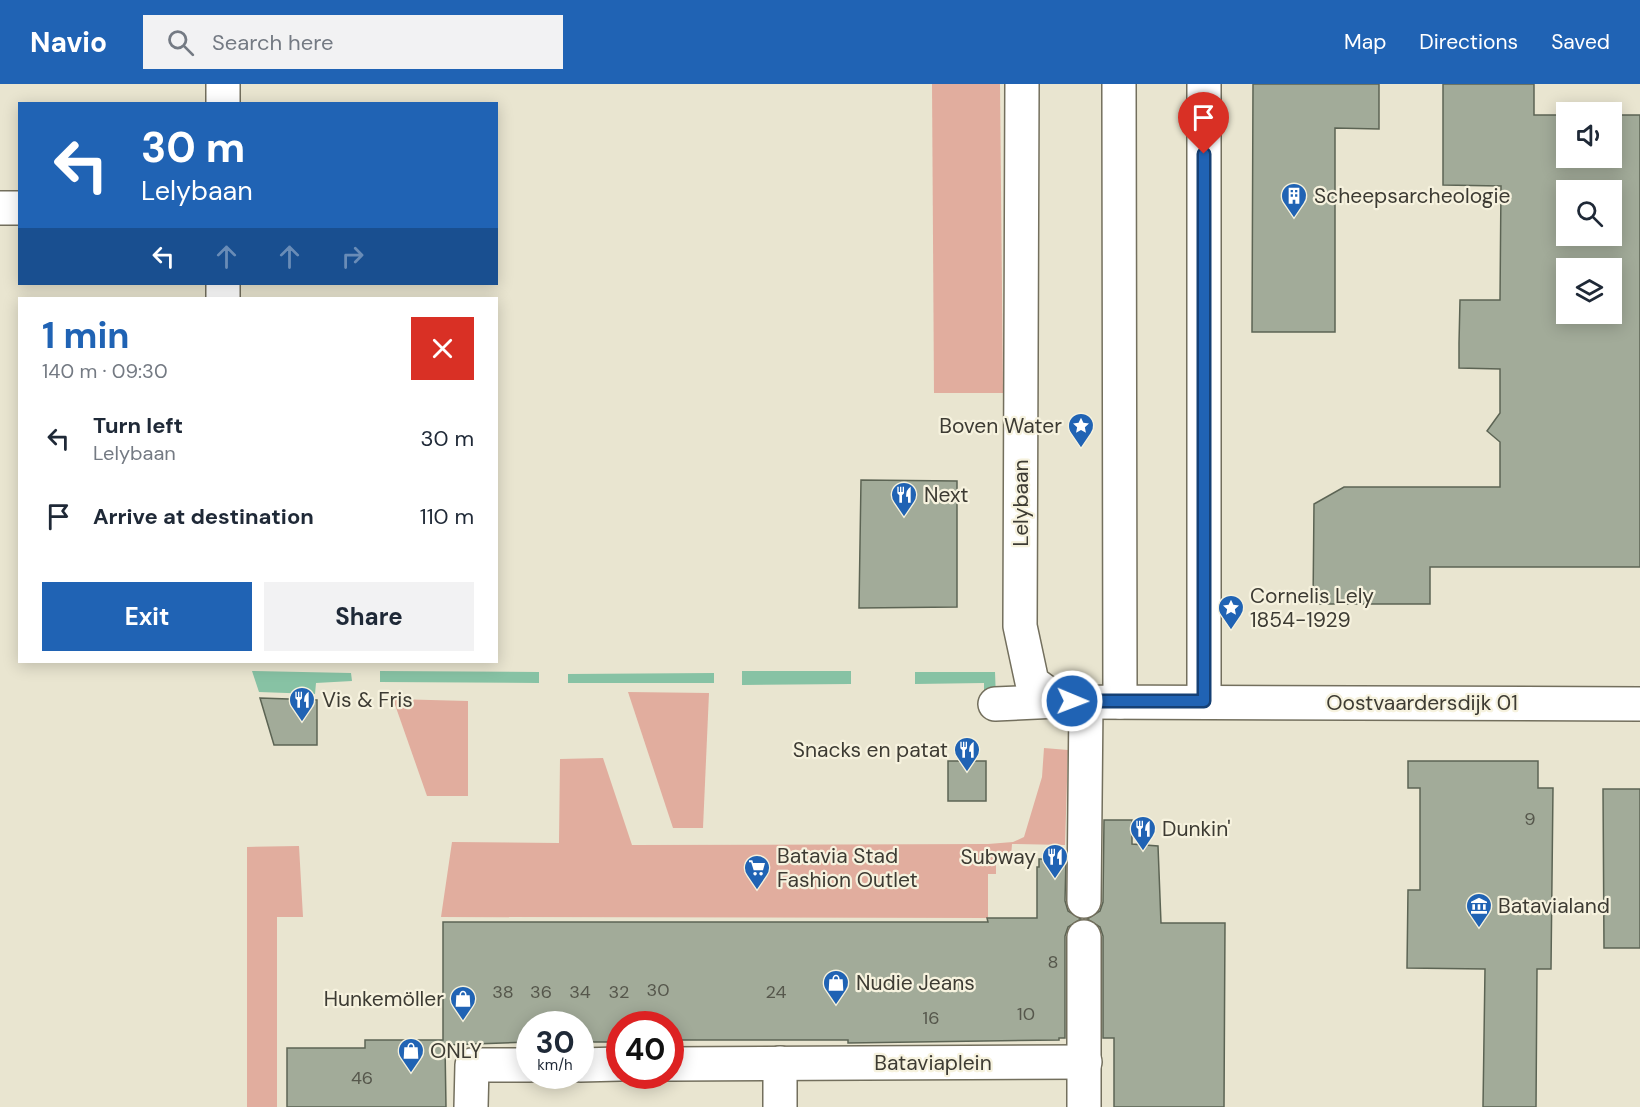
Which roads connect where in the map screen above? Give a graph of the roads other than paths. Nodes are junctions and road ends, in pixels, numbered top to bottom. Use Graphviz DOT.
graph roads {
  1 [pos="224,84"];
  2 [pos="1022,84"];
  3 [pos="1119,84"];
  4 [pos="1204,84"];
  5 [pos="223,102"];
  6 [pos="0,208"];
  7 [pos="18,208"];
  8 [pos="1072,701"];
  9 [pos="1204,701"];
  10 [pos="1120,702"];
  11 [pos="995,704"];
  12 [pos="1640,704"];
  13 [pos="1084,901"];
  14 [pos="1084,937"];
  15 [pos="1085,1062"];
  16 [pos="780,1063"];
  17 [pos="684,1064"];
  18 [pos="516,1065"];
  19 [pos="471,1107"];
  20 [pos="780,1107"];
  21 [pos="1084,1107"];
  1 -- 5 [label="street"];
  2 -- 8 [label="street, Lelybaan"];
  3 -- 10 [label="street"];
  4 -- 9 [label="street"];
  6 -- 7 [label="street"];
  8 -- 10 [label="street"];
  8 -- 11 [label="street"];
  8 -- 13 [label="street"];
  9 -- 10 [label="street"];
  9 -- 12 [label="street, Oostvaardersdijk 01"];
  14 -- 15 [label="street"];
  15 -- 16 [label="street, Bataviaplein"];
  15 -- 21 [label="street"];
  16 -- 17 [label="street, Bataviaplein"];
  16 -- 20 [label="street"];
  18 -- 19 [label="street"];
}
